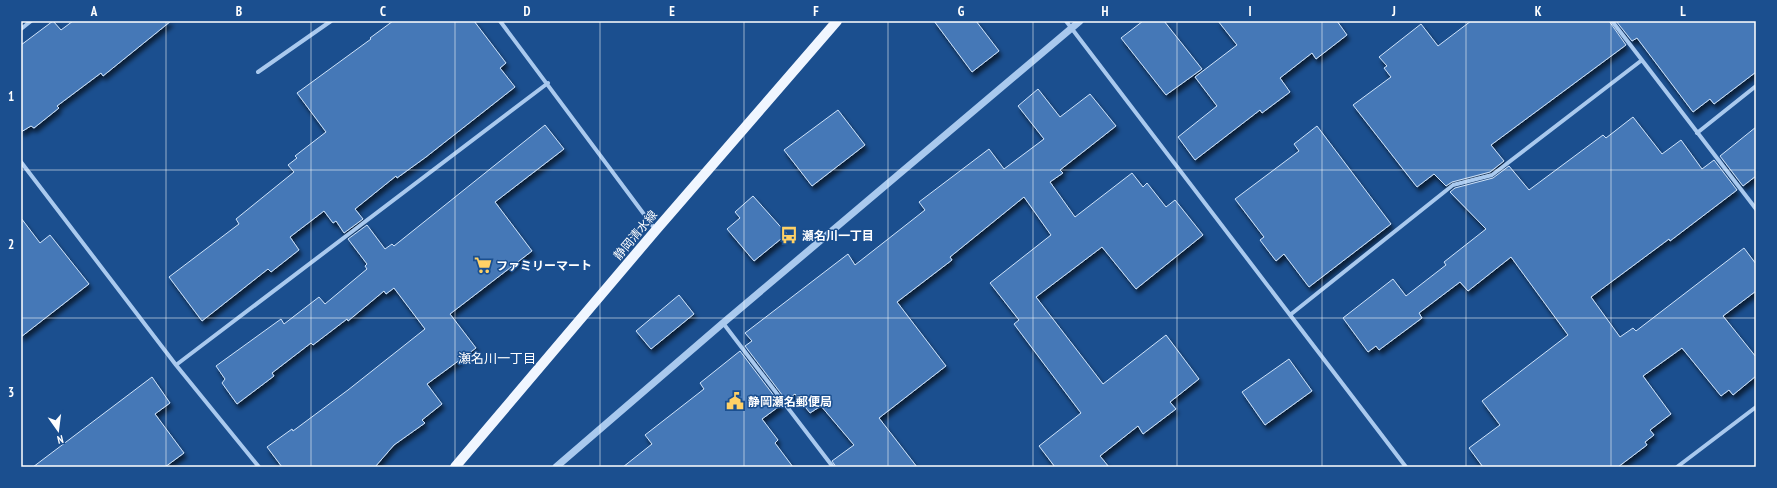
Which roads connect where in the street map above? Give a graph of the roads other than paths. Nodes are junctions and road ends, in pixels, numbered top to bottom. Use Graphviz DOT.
graph roads {
  1 [pos="31,21"];
  2 [pos="331,21"];
  3 [pos="500,21"];
  4 [pos="837,21"];
  5 [pos="1066,21"];
  6 [pos="1080,21"];
  7 [pos="1612,21"];
  8 [pos="1071,28"];
  9 [pos="21,29"];
  10 [pos="1642,60"];
  11 [pos="258,72"];
  12 [pos="548,83"];
  13 [pos="1756,86"];
  14 [pos="1697,133"];
  15 [pos="21,162"];
  16 [pos="1756,209"];
  17 [pos="656,230"];
  18 [pos="1290,315"];
  19 [pos="723,323"];
  20 [pos="176,366"];
  21 [pos="1756,407"];
  22 [pos="259,467"];
  23 [pos="456,467"];
  24 [pos="556,467"];
  25 [pos="833,467"];
  26 [pos="1406,467"];
  27 [pos="1677,467"];
  1 -- 9 [label="street"];
  2 -- 11 [label="street"];
  3 -- 12 [label="street"];
  4 -- 17 [label="main road, 静岡清水線"];
  5 -- 8 [label="street"];
  6 -- 8 [label="street"];
  7 -- 10 [label="street"];
  8 -- 18 [label="street"];
  8 -- 19 [label="street"];
  10 -- 14 [label="street"];
  10 -- 18 [label="street"];
  12 -- 17 [label="street"];
  12 -- 20 [label="street"];
  13 -- 14 [label="street"];
  14 -- 16 [label="street"];
  15 -- 20 [label="street"];
  17 -- 23 [label="main road, 静岡清水線"];
  18 -- 26 [label="street"];
  19 -- 24 [label="street"];
  19 -- 25 [label="street"];
  20 -- 22 [label="street"];
  21 -- 27 [label="street"];
}
